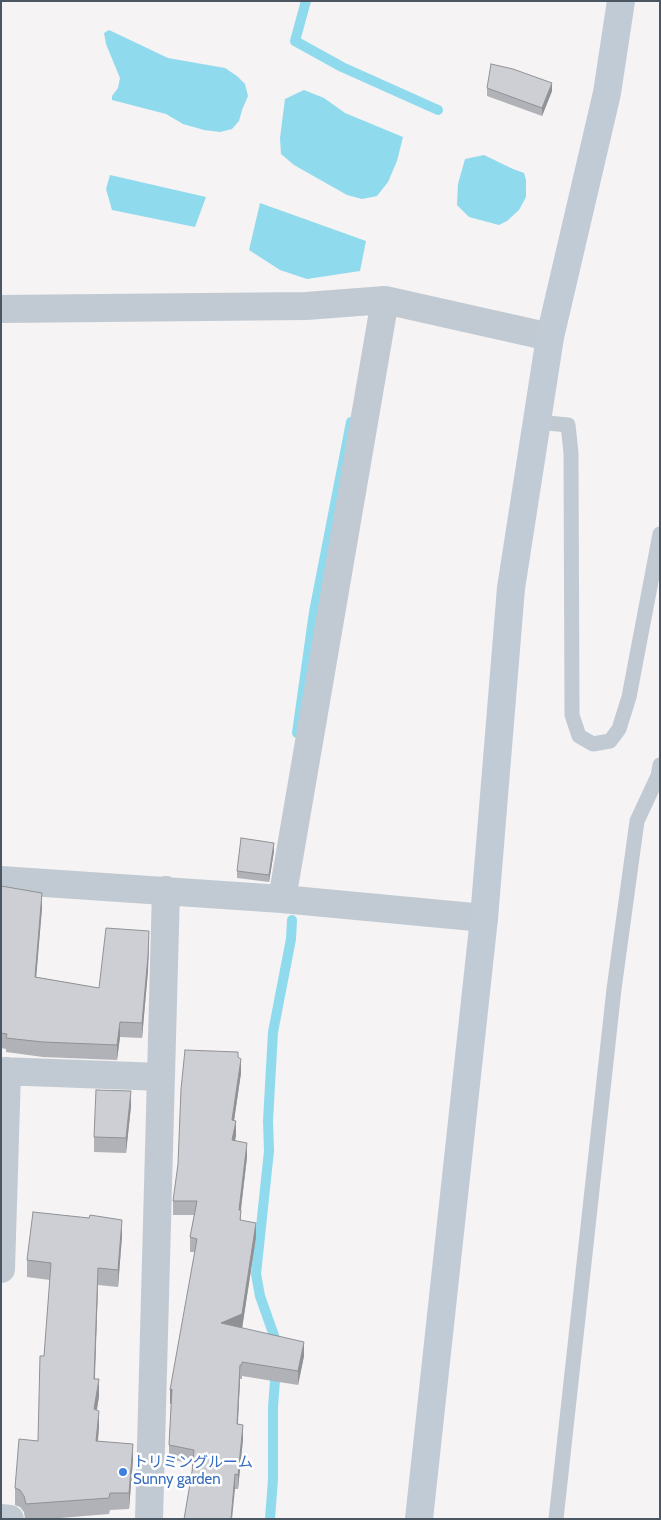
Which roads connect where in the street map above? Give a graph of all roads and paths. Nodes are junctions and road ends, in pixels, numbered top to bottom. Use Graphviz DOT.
graph roads {
  1 [pos="621,1"];
  2 [pos="384,300"];
  3 [pos="1,309"];
  4 [pos="550,337"];
  5 [pos="537,422"];
  6 [pos="660,534"];
  7 [pos="660,765"];
  8 [pos="1,880"];
  9 [pos="166,890"];
  10 [pos="282,899"];
  11 [pos="484,918"];
  12 [pos="4,1071"];
  13 [pos="161,1077"];
  14 [pos="1,1269"];
  15 [pos="1,1518"];
  16 [pos="10,1519"];
  17 [pos="148,1519"];
  18 [pos="418,1519"];
  19 [pos="556,1519"];
  1 -- 4 [label="street"];
  2 -- 3 [label="street"];
  2 -- 4 [label="street"];
  2 -- 10 [label="street"];
  4 -- 5 [label="street"];
  5 -- 6 [label="lane"];
  5 -- 11 [label="street"];
  7 -- 19 [label="lane"];
  8 -- 9 [label="street"];
  9 -- 10 [label="street"];
  9 -- 13 [label="street"];
  10 -- 11 [label="street"];
  11 -- 18 [label="street"];
  12 -- 13 [label="street"];
  12 -- 14 [label="street"];
  13 -- 17 [label="street"];
  15 -- 16 [label="street"];
}
